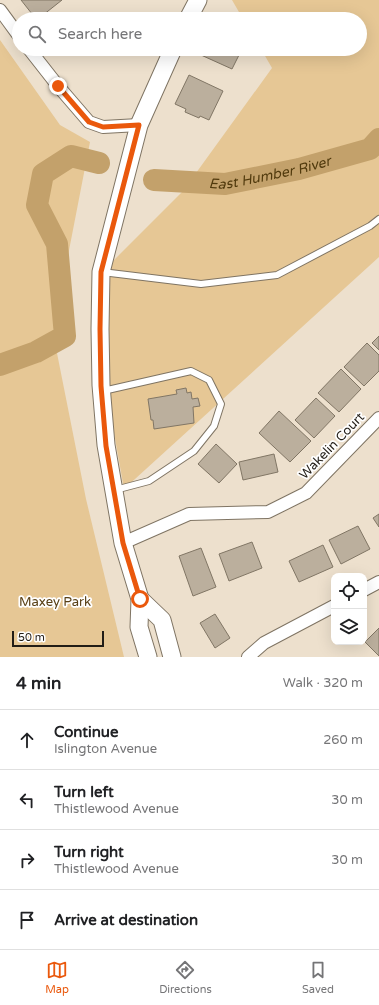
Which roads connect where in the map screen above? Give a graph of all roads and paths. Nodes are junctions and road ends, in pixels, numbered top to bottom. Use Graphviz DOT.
graph roads {
  1 [pos="198,0"];
  2 [pos="0,10"];
  3 [pos="192,12"];
  4 [pos="12,26"];
  5 [pos="34,56"];
  6 [pos="169,56"];
  7 [pos="139,125"];
  8 [pos="379,219"];
  9 [pos="101,272"];
  10 [pos="101,391"];
  11 [pos="379,418"];
  12 [pos="113,491"];
  13 [pos="123,543"];
  14 [pos="379,582"];
  15 [pos="367,588"];
  16 [pos="140,599"];
  17 [pos="331,608"];
  18 [pos="148,657"];
  19 [pos="172,657"];
  20 [pos="248,657"];
  1 -- 3 [label="main road"];
  2 -- 4 [label="street"];
  5 -- 7 [label="street"];
  6 -- 7 [label="main road"];
  7 -- 9 [label="main road"];
  8 -- 9 [label="lane"];
  9 -- 10 [label="main road"];
  10 -- 12 [label="main road"];
  10 -- 12 [label="lane"];
  11 -- 13 [label="street, Wakelin Court"];
  12 -- 13 [label="main road"];
  13 -- 16 [label="main road"];
  14 -- 15 [label="street"];
  16 -- 18 [label="main road"];
  16 -- 19 [label="main road"];
  17 -- 20 [label="street"];
}
